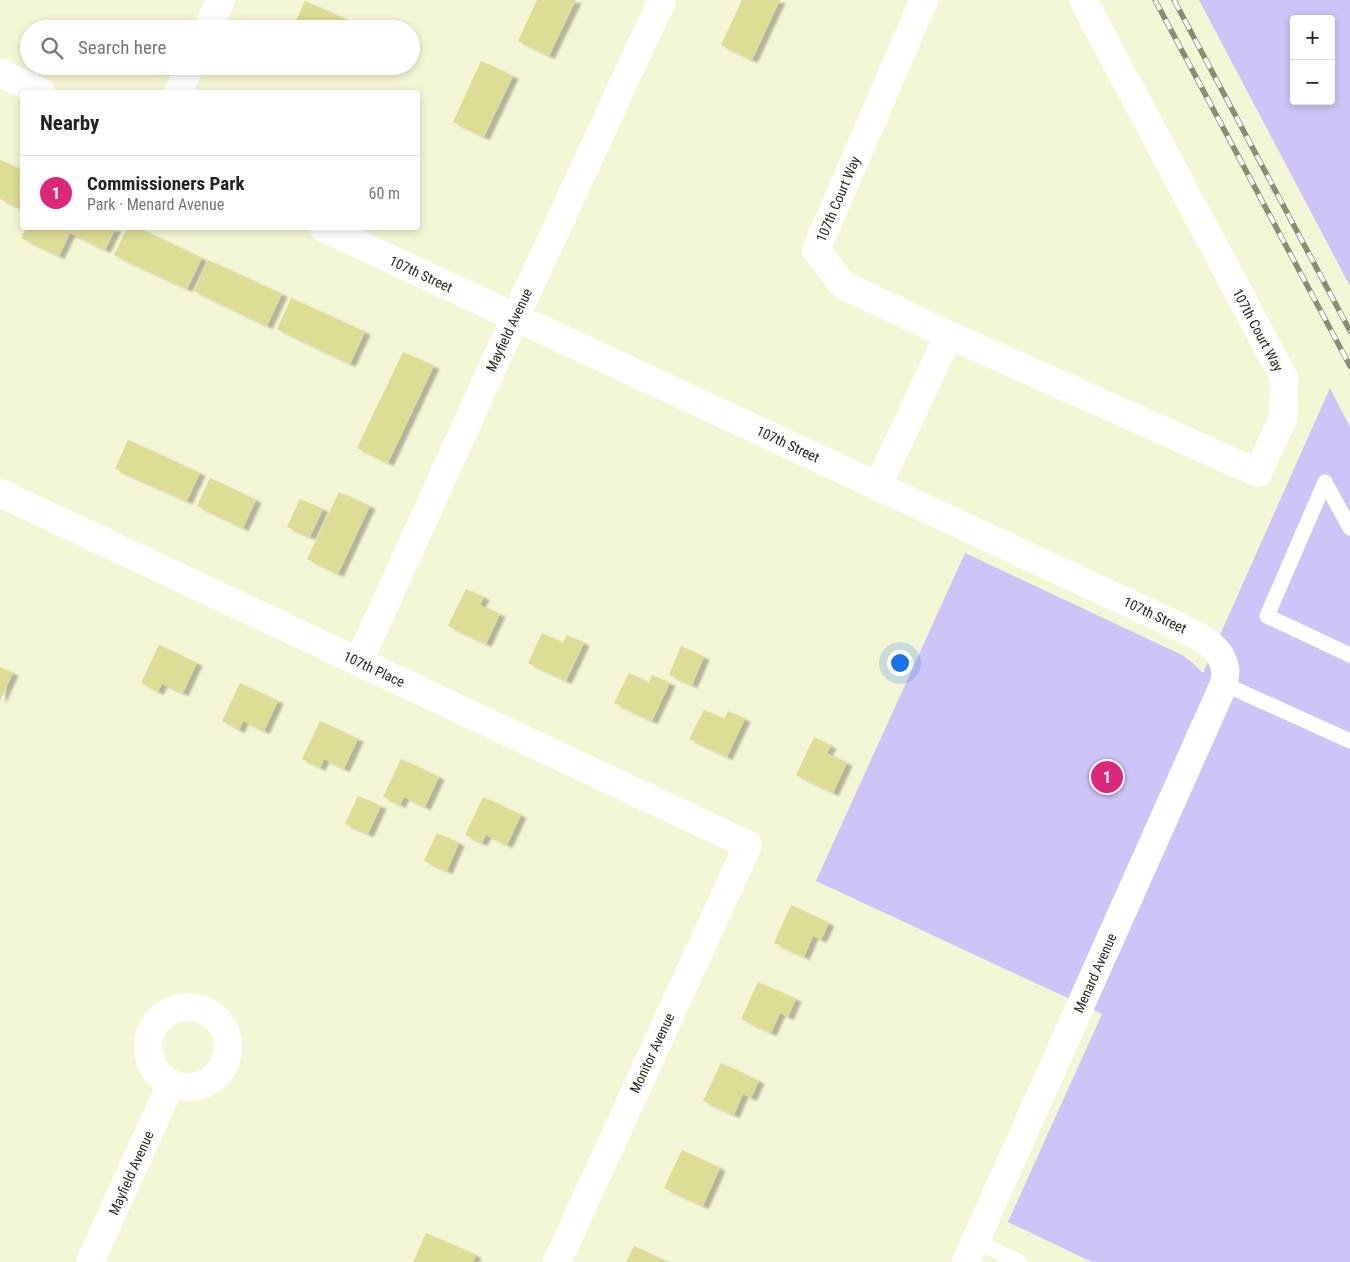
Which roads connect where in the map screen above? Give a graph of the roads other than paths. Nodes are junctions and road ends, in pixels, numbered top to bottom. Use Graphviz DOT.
graph roads {
  1 [pos="221,0"];
  2 [pos="662,0"];
  3 [pos="924,0"];
  4 [pos="1083,0"];
  5 [pos="212,20"];
  6 [pos="0,73"];
  7 [pos="186,75"];
  8 [pos="37,90"];
  9 [pos="179,90"];
  10 [pos="328,230"];
  11 [pos="515,318"];
  12 [pos="949,335"];
  13 [pos="878,485"];
  14 [pos="0,493"];
  15 [pos="1350,528"];
  16 [pos="1350,655"];
  17 [pos="359,661"];
  18 [pos="1224,684"];
  19 [pos="1350,741"];
  20 [pos="748,845"];
  21 [pos="171,1084"];
  22 [pos="970,1252"];
  23 [pos="90,1262"];
  24 [pos="557,1262"];
  25 [pos="1020,1262"];
  1 -- 5 [label="street"];
  2 -- 11 [label="street, Mayfield Avenue"];
  3 -- 12 [label="street, 107th Court Way"];
  4 -- 12 [label="street, 107th Court Way"];
  6 -- 8 [label="street"];
  7 -- 9 [label="street"];
  10 -- 11 [label="street, 107th Street"];
  11 -- 13 [label="street, 107th Street"];
  11 -- 17 [label="street, Mayfield Avenue"];
  12 -- 13 [label="street"];
  13 -- 18 [label="street, 107th Street"];
  14 -- 17 [label="street, 107th Place"];
  15 -- 16 [label="lane"];
  17 -- 20 [label="street, 107th Place"];
  18 -- 19 [label="lane"];
  18 -- 22 [label="street, Menard Avenue"];
  20 -- 24 [label="street, Monitor Avenue"];
  21 -- 23 [label="street, Mayfield Avenue"];
  22 -- 25 [label="lane"];
}
